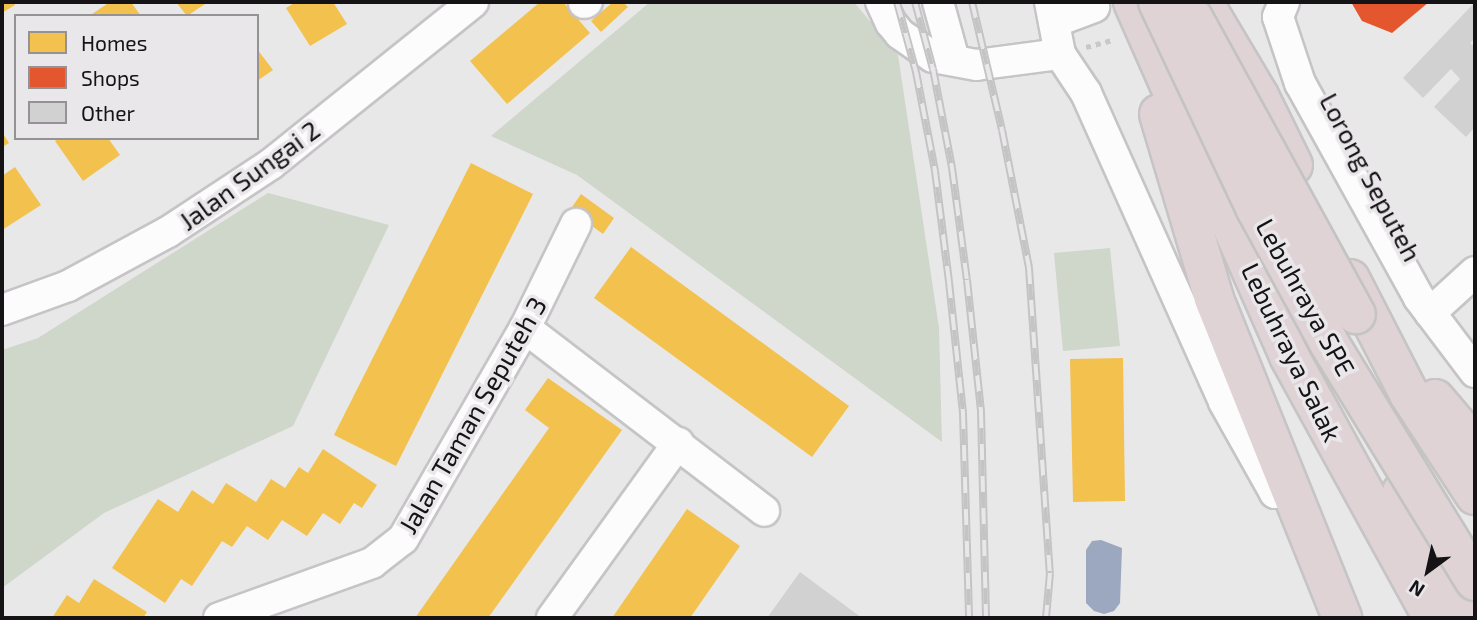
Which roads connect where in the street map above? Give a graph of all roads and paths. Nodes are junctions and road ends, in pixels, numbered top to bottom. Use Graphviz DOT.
graph roads {
  1 [pos="473,2"];
  2 [pos="881,2"];
  3 [pos="938,2"];
  4 [pos="1133,2"];
  5 [pos="1158,2"];
  6 [pos="1187,2"];
  7 [pos="1202,2"];
  8 [pos="1232,2"];
  9 [pos="1284,2"];
  10 [pos="1109,5"];
  11 [pos="1052,12"];
  12 [pos="1060,54"];
  13 [pos="954,60"];
  14 [pos="1259,96"];
  15 [pos="576,225"];
  16 [pos="1475,272"];
  17 [pos="2,310"];
  18 [pos="1435,310"];
  19 [pos="1369,319"];
  20 [pos="524,328"];
  21 [pos="1475,342"];
  22 [pos="1475,372"];
  23 [pos="1475,441"];
  24 [pos="678,443"];
  25 [pos="1290,482"];
  26 [pos="1475,497"];
  27 [pos="764,511"];
  28 [pos="1475,581"];
  29 [pos="219,618"];
  30 [pos="552,618"];
  31 [pos="1342,618"];
  32 [pos="1433,618"];
  33 [pos="1468,618"];
  1 -- 17 [label="street, Jalan Sungai 2"];
  2 -- 13 [label="street"];
  3 -- 13 [label="street"];
  4 -- 32 [label="highway, Lebuhraya Salak"];
  5 -- 28 [label="highway, Lebuhraya SPE, bridge"];
  6 -- 26 [label="highway, Lebuhraya SPE, bridge"];
  7 -- 14 [label="highway"];
  7 -- 33 [label="highway"];
  8 -- 14 [label="highway"];
  9 -- 18 [label="street, Lorong Seputeh"];
  10 -- 11 [label="street"];
  10 -- 25 [label="highway"];
  11 -- 12 [label="street"];
  12 -- 13 [label="street"];
  12 -- 25 [label="street"];
  14 -- 19 [label="highway"];
  15 -- 20 [label="street, Jalan Taman Seputeh 3"];
  16 -- 18 [label="street"];
  18 -- 21 [label="street, Lorong Seputeh"];
  18 -- 22 [label="street"];
  19 -- 23 [label="highway"];
  19 -- 26 [label="highway"];
  20 -- 24 [label="street"];
  20 -- 29 [label="street, Jalan Taman Seputeh 3"];
  24 -- 27 [label="street"];
  24 -- 30 [label="street"];
  25 -- 31 [label="highway"];
}
